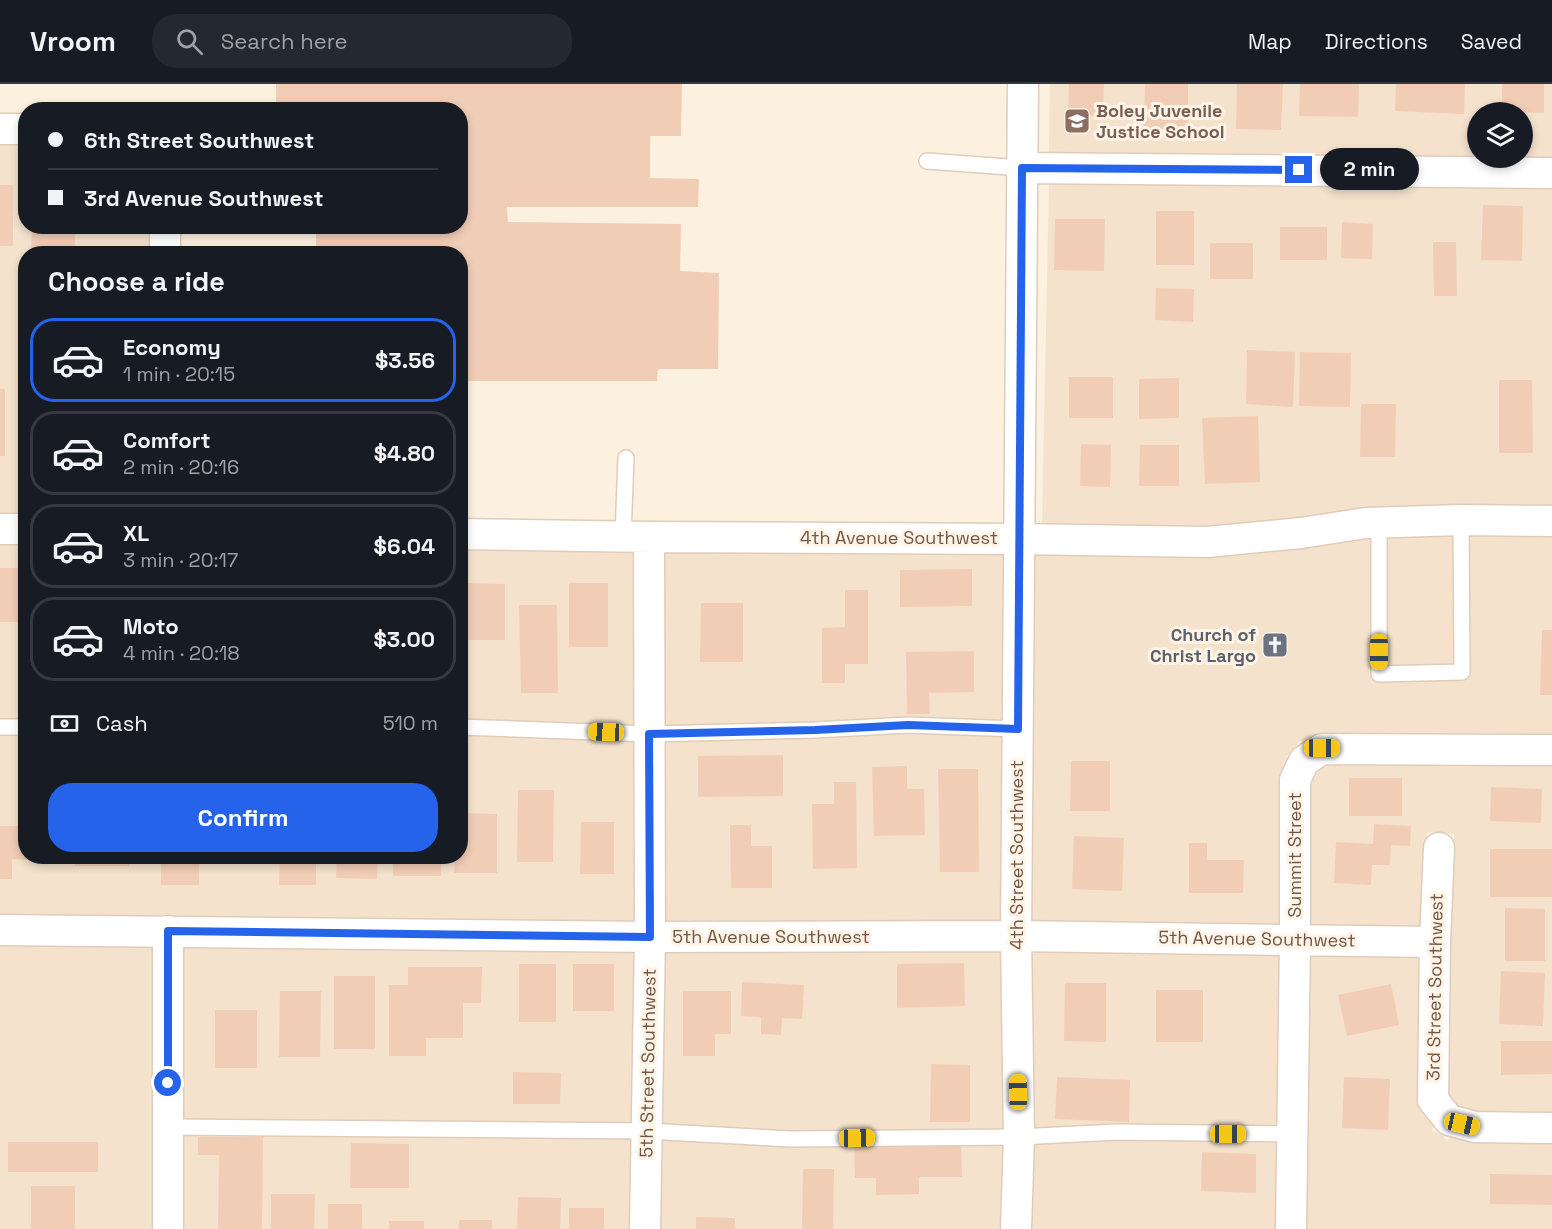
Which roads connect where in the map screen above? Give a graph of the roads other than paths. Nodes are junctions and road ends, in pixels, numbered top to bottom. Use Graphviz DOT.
graph roads {
  1 [pos="1023,84"];
  2 [pos="0,129"];
  3 [pos="18,129"];
  4 [pos="927,161"];
  5 [pos="1022,168"];
  6 [pos="1552,173"];
  7 [pos="626,458"];
  8 [pos="1461,520"];
  9 [pos="1552,521"];
  10 [pos="1379,523"];
  11 [pos="0,529"];
  12 [pos="18,529"];
  13 [pos="468,534"];
  14 [pos="636,537"];
  15 [pos="1019,539"];
  16 [pos="0,727"];
  17 [pos="18,727"];
  18 [pos="468,727"];
  19 [pos="1018,729"];
  20 [pos="649,734"];
  21 [pos="1552,750"];
  22 [pos="1439,848"];
  23 [pos="0,930"];
  24 [pos="168,931"];
  25 [pos="1016,936"];
  26 [pos="650,937"];
  27 [pos="1295,940"];
  28 [pos="1435,942"];
  29 [pos="168,1127"];
  30 [pos="1552,1128"];
  31 [pos="647,1131"];
  32 [pos="1293,1134"];
  33 [pos="1018,1137"];
  34 [pos="168,1229"];
  35 [pos="645,1229"];
  36 [pos="1016,1229"];
  37 [pos="1291,1229"];
  1 -- 5 [label="street, 4th Street Southwest"];
  2 -- 3 [label="street"];
  4 -- 5 [label="lane"];
  5 -- 6 [label="street"];
  5 -- 15 [label="street, 4th Street Southwest"];
  7 -- 14 [label="lane"];
  8 -- 9 [label="street, 4th Avenue Southwest"];
  8 -- 10 [label="street, 4th Avenue Southwest"];
  8 -- 10 [label="lane"];
  10 -- 15 [label="street, 4th Avenue Southwest"];
  11 -- 12 [label="street"];
  13 -- 14 [label="street, 4th Avenue Southwest"];
  14 -- 15 [label="street, 4th Avenue Southwest"];
  14 -- 20 [label="street, 5th Street Southwest"];
  15 -- 19 [label="street, 4th Street Southwest"];
  16 -- 17 [label="lane"];
  18 -- 20 [label="lane"];
  19 -- 20 [label="lane"];
  19 -- 25 [label="street, 4th Street Southwest"];
  20 -- 26 [label="street, 5th Street Southwest"];
  21 -- 27 [label="street, Summit Street"];
  22 -- 28 [label="street, 3rd Street Southwest"];
  23 -- 24 [label="street, 5th Avenue Southwest"];
  24 -- 26 [label="street, 5th Avenue Southwest"];
  24 -- 29 [label="street"];
  25 -- 26 [label="street, 5th Avenue Southwest"];
  25 -- 27 [label="street, 5th Avenue Southwest"];
  25 -- 33 [label="street, 4th Street Southwest"];
  26 -- 31 [label="street, 5th Street Southwest"];
  27 -- 28 [label="street, 5th Avenue Southwest"];
  27 -- 32 [label="street, Summit Street"];
  28 -- 30 [label="street, 3rd Street Southwest"];
  29 -- 31 [label="lane"];
  29 -- 34 [label="street"];
  31 -- 33 [label="lane"];
  31 -- 35 [label="street, 5th Street Southwest"];
  32 -- 33 [label="lane"];
  32 -- 37 [label="street, Summit Street"];
  33 -- 36 [label="street, 4th Street Southwest"];
}
